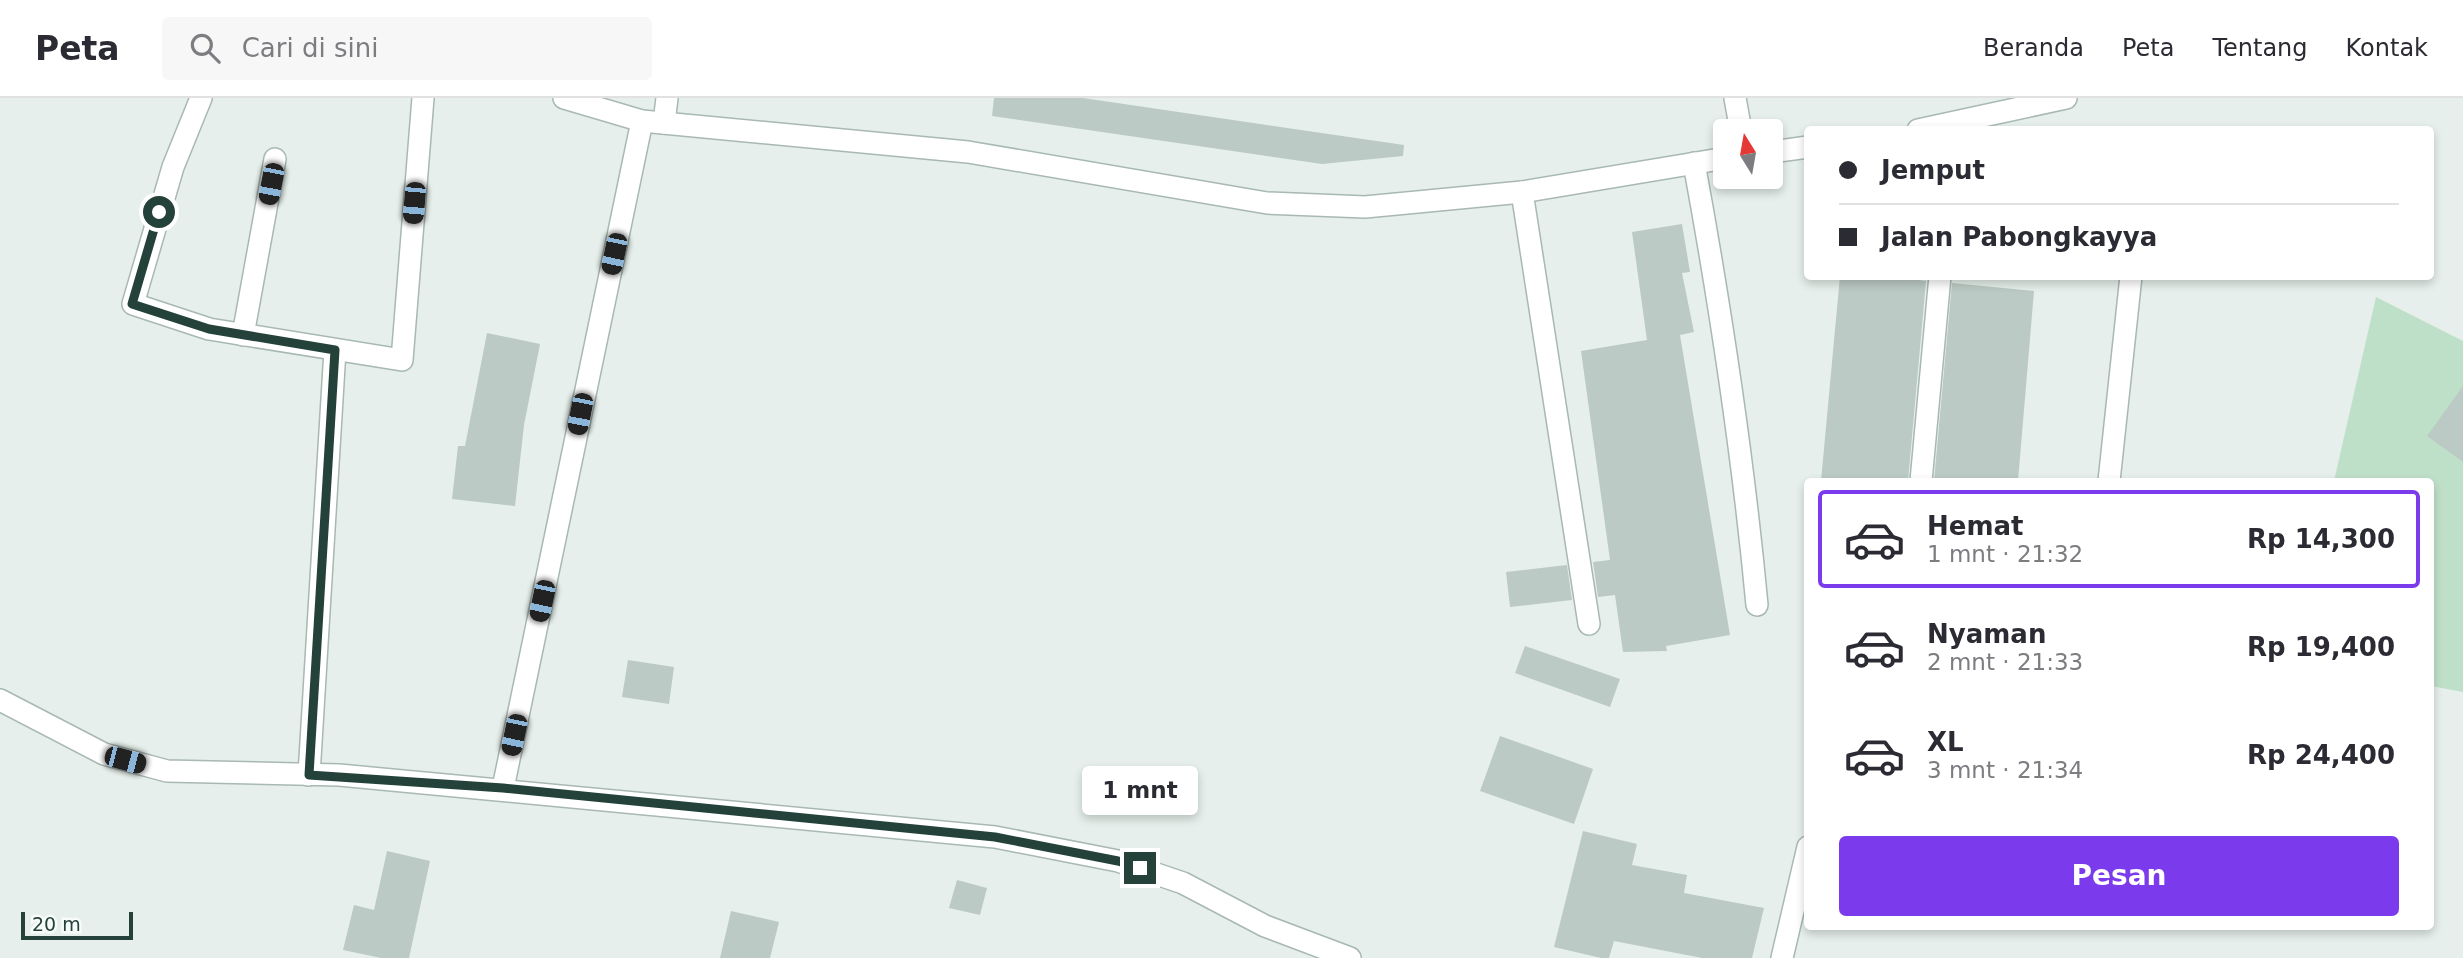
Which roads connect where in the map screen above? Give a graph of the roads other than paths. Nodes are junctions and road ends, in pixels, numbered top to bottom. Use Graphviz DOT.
graph roads {
  1 [pos="201,98"];
  2 [pos="423,98"];
  3 [pos="564,98"];
  4 [pos="667,98"];
  5 [pos="1735,98"];
  6 [pos="2066,98"];
  7 [pos="1739,119"];
  8 [pos="642,121"];
  9 [pos="664,123"];
  10 [pos="1936,126"];
  11 [pos="1804,148"];
  12 [pos="1783,150"];
  13 [pos="275,159"];
  14 [pos="1713,160"];
  15 [pos="1694,163"];
  16 [pos="1522,192"];
  17 [pos="1940,280"];
  18 [pos="2131,280"];
  19 [pos="243,335"];
  20 [pos="335,350"];
  21 [pos="1921,478"];
  22 [pos="2109,478"];
  23 [pos="1757,604"];
  24 [pos="1590,624"];
  25 [pos="0,699"];
  26 [pos="309,775"];
  27 [pos="503,788"];
  28 [pos="1804,864"];
  29 [pos="1350,958"];
  30 [pos="1782,958"];
  1 -- 19 [label="street"];
  2 -- 20 [label="street"];
  3 -- 8 [label="street"];
  4 -- 9 [label="street"];
  5 -- 7 [label="street"];
  6 -- 10 [label="street"];
  8 -- 9 [label="street"];
  8 -- 27 [label="street"];
  9 -- 16 [label="street"];
  11 -- 12 [label="street"];
  13 -- 19 [label="street"];
  14 -- 15 [label="street"];
  15 -- 16 [label="street"];
  15 -- 23 [label="street"];
  16 -- 24 [label="street"];
  17 -- 21 [label="street"];
  18 -- 22 [label="street"];
  19 -- 20 [label="street"];
  20 -- 26 [label="street"];
  25 -- 26 [label="street"];
  26 -- 27 [label="street"];
  27 -- 29 [label="street"];
  28 -- 30 [label="street"];
}
